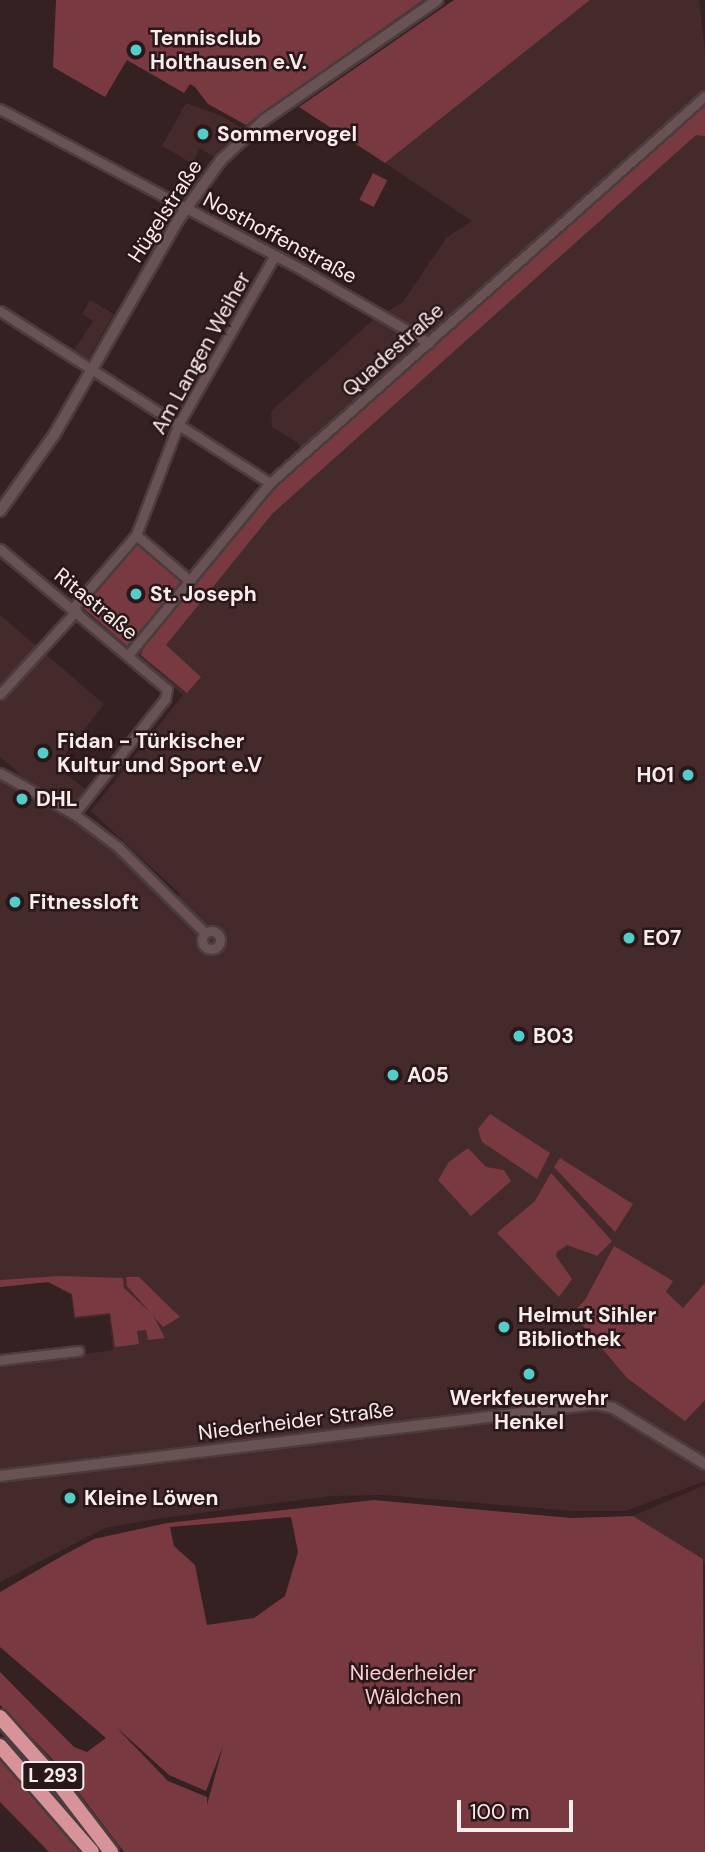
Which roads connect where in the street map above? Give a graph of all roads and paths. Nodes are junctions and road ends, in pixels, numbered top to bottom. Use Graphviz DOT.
graph roads {
  1 [pos="436,0"];
  2 [pos="705,96"];
  3 [pos="0,109"];
  4 [pos="186,208"];
  5 [pos="275,255"];
  6 [pos="0,311"];
  7 [pos="429,343"];
  8 [pos="92,370"];
  9 [pos="178,425"];
  10 [pos="270,483"];
  11 [pos="0,512"];
  12 [pos="136,535"];
  13 [pos="0,549"];
  14 [pos="190,581"];
  15 [pos="74,610"];
  16 [pos="129,654"];
  17 [pos="0,694"];
  18 [pos="0,773"];
  19 [pos="74,814"];
  20 [pos="205,933"];
  21 [pos="78,1351"];
  22 [pos="0,1360"];
  23 [pos="705,1464"];
  24 [pos="0,1476"];
  25 [pos="0,1717"];
  26 [pos="0,1746"];
  27 [pos="92,1852"];
  28 [pos="111,1852"];
  1 -- 4 [label="street, Hügelstraße"];
  2 -- 7 [label="street, Quadestraße"];
  3 -- 4 [label="street, Nosthoffenstraße"];
  4 -- 5 [label="street, Nosthoffenstraße"];
  4 -- 8 [label="street, Hügelstraße"];
  5 -- 7 [label="street, Nosthoffenstraße"];
  5 -- 9 [label="street, Am Langen Weiher"];
  6 -- 8 [label="street"];
  7 -- 10 [label="street, Quadestraße"];
  8 -- 9 [label="street"];
  8 -- 11 [label="street, Hügelstraße"];
  9 -- 10 [label="street"];
  9 -- 12 [label="street, Am Langen Weiher"];
  10 -- 14 [label="street, Quadestraße"];
  12 -- 14 [label="street"];
  12 -- 15 [label="street, Am Langen Weiher"];
  13 -- 15 [label="street, Ritastraße"];
  14 -- 16 [label="street, Quadestraße"];
  15 -- 16 [label="street, Ritastraße"];
  15 -- 17 [label="street, Am Langen Weiher"];
  16 -- 19 [label="street, Ritastraße"];
  18 -- 19 [label="street"];
  19 -- 20 [label="street"];
  21 -- 22 [label="street"];
  23 -- 24 [label="street, Niederheider Straße"];
  25 -- 28 [label="highway, L 293"];
  26 -- 27 [label="highway, L 293"];
}
